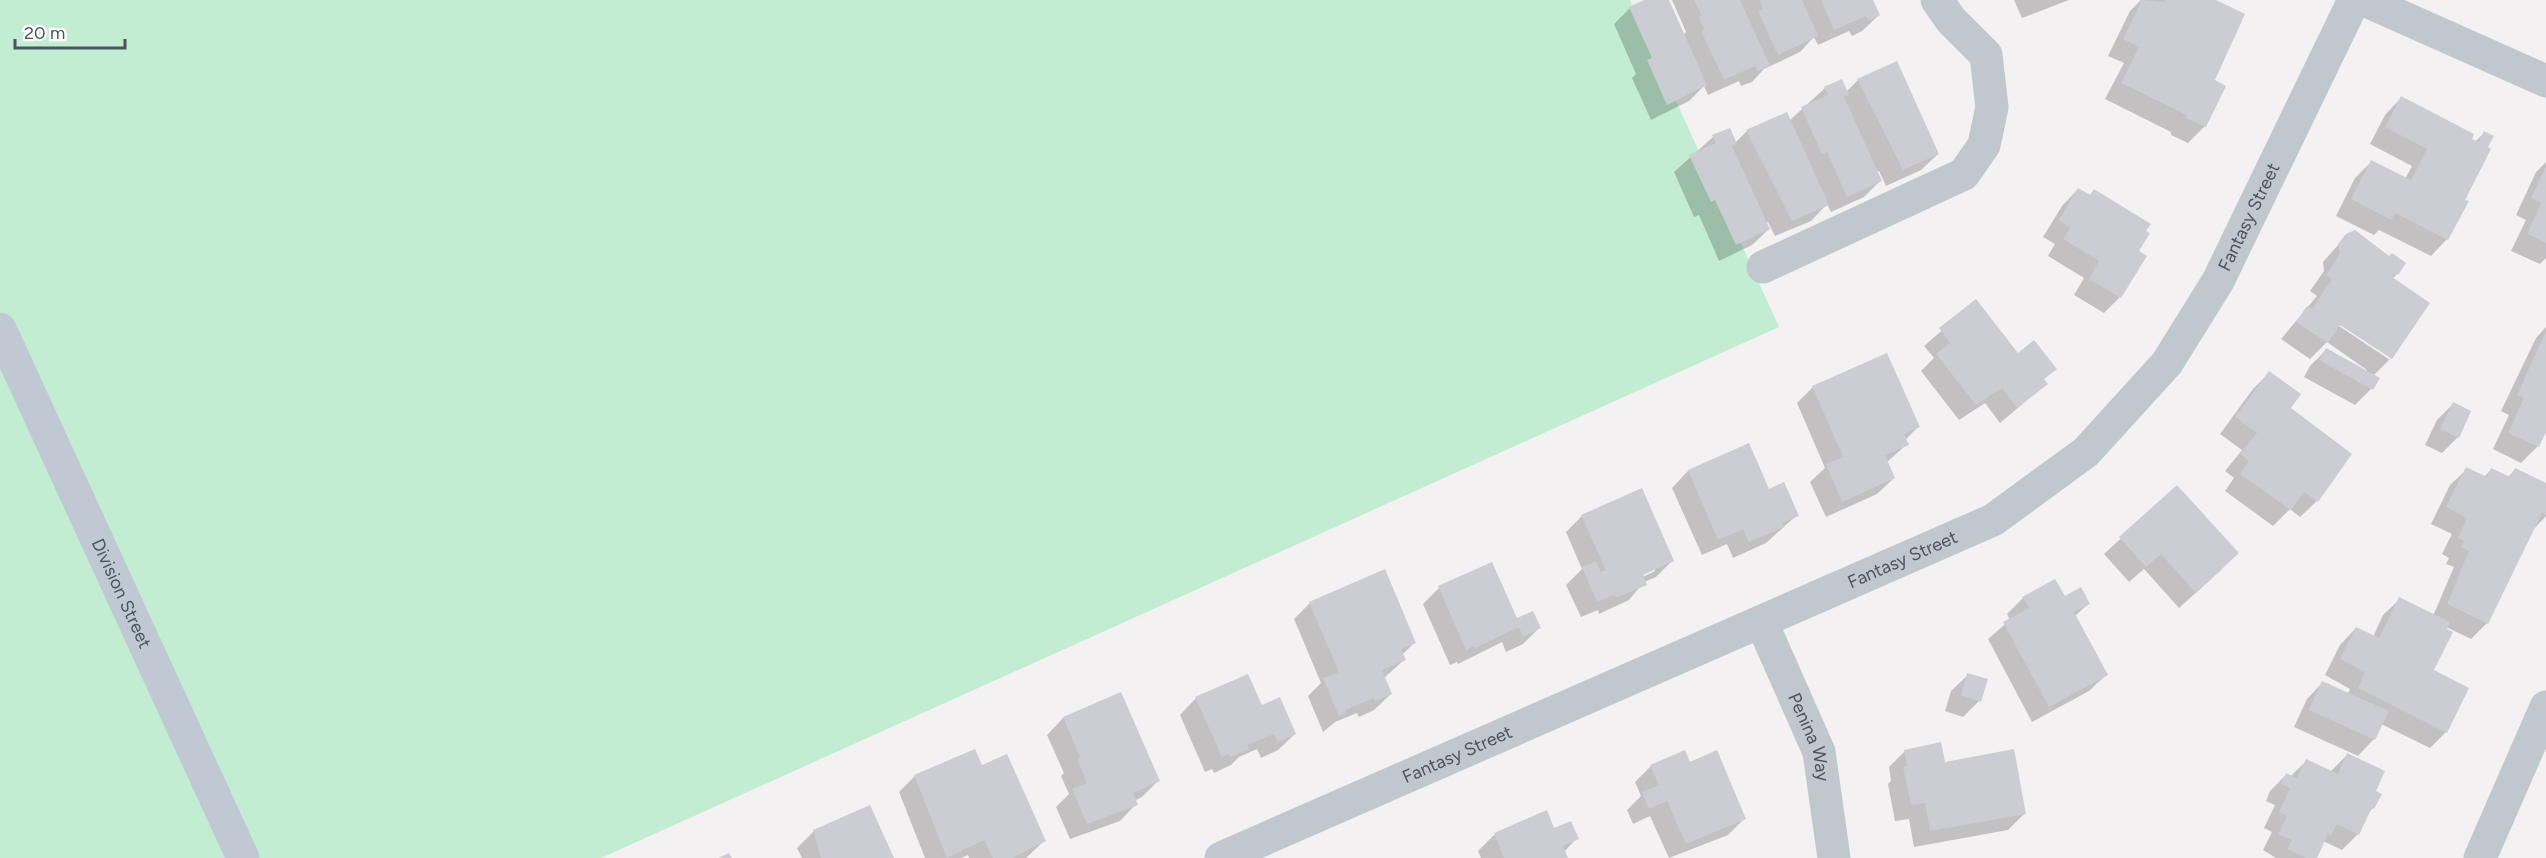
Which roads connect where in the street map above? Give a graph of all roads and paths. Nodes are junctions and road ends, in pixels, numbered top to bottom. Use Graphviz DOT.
graph roads {
  1 [pos="1937,0"];
  2 [pos="2354,0"];
  3 [pos="2364,0"];
  4 [pos="2546,81"];
  5 [pos="1763,267"];
  6 [pos="0,329"];
  7 [pos="1762,623"];
  8 [pos="2546,707"];
  9 [pos="243,858"];
  10 [pos="1221,858"];
  11 [pos="1834,858"];
  12 [pos="2480,858"];
  1 -- 5 [label="street"];
  2 -- 7 [label="street, Fantasy Street"];
  3 -- 4 [label="street"];
  6 -- 9 [label="street, Division Street"];
  7 -- 10 [label="street, Fantasy Street"];
  7 -- 11 [label="street, Penina Way"];
  8 -- 12 [label="street"];
}
